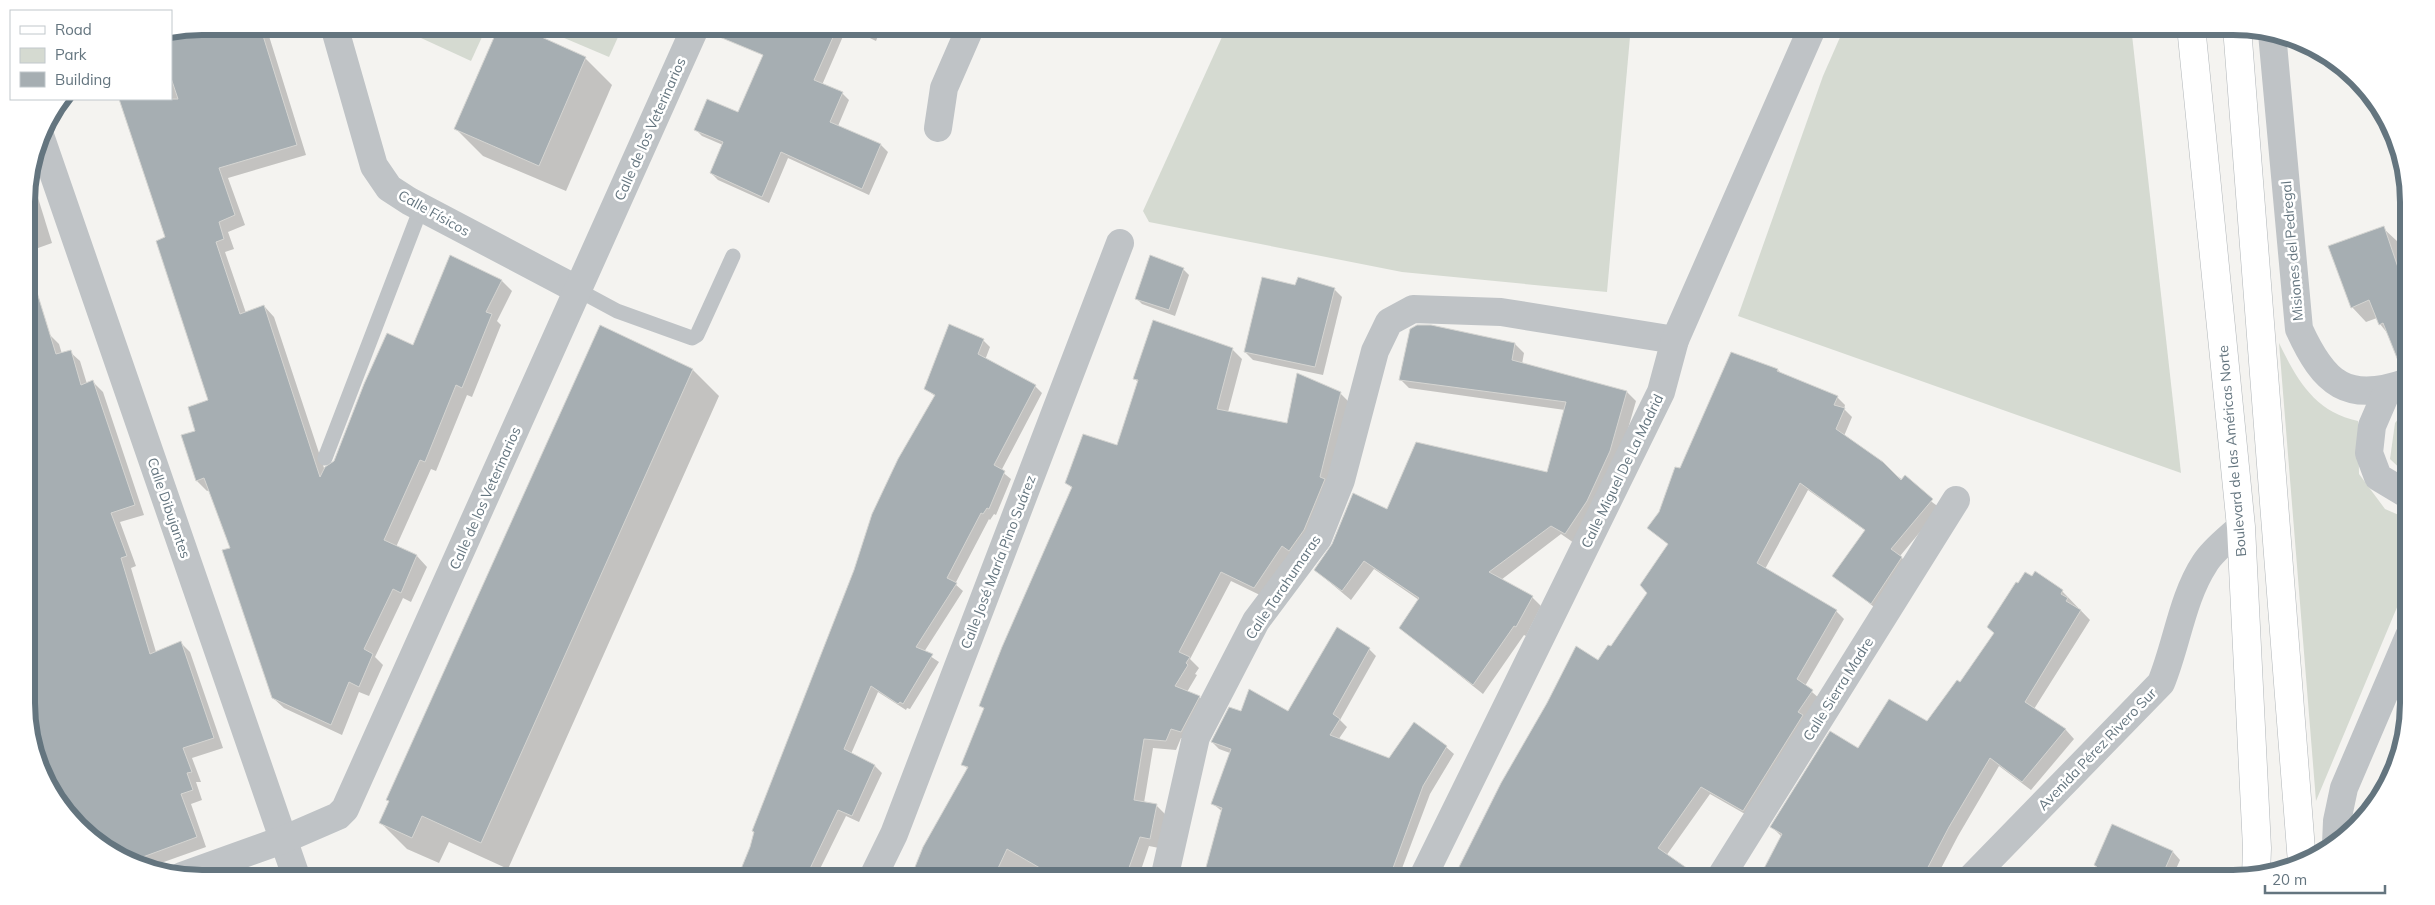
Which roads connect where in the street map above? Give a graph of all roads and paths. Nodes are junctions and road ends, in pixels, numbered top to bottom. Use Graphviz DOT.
graph roads {
  1 [pos="340,35"];
  2 [pos="692,35"];
  3 [pos="967,35"];
  4 [pos="1809,35"];
  5 [pos="2192,35"];
  6 [pos="2238,35"];
  7 [pos="2273,40"];
  8 [pos="938,128"];
  9 [pos="44,150"];
  10 [pos="421,208"];
  11 [pos="1120,243"];
  12 [pos="733,256"];
  13 [pos="578,290"];
  14 [pos="1675,340"];
  15 [pos="2398,386"];
  16 [pos="326,458"];
  17 [pos="2400,490"];
  18 [pos="1956,500"];
  19 [pos="2241,527"];
  20 [pos="2400,655"];
  21 [pos="2336,834"];
  22 [pos="284,839"];
  23 [pos="2301,855"];
  24 [pos="2256,869"];
  25 [pos="199,870"];
  26 [pos="294,870"];
  27 [pos="876,870"];
  28 [pos="1166,870"];
  29 [pos="1426,870"];
  30 [pos="1725,870"];
  31 [pos="1979,870"];
  1 -- 10 [label="street, Calle Físicos"];
  2 -- 13 [label="street, Calle de los Veterinarios"];
  3 -- 8 [label="street"];
  4 -- 14 [label="street, Calle Miguel De La Madrid"];
  5 -- 19 [label="main road, Boulevard de las Américas Norte"];
  6 -- 23 [label="main road"];
  7 -- 15 [label="street, Misiones del Pedregal"];
  9 -- 22 [label="street, Calle Dibujantes"];
  10 -- 13 [label="street, Calle Físicos"];
  10 -- 16 [label="lane"];
  11 -- 27 [label="street, Calle José María Pino Suárez"];
  12 -- 13 [label="lane"];
  13 -- 22 [label="street, Calle de los Veterinarios"];
  14 -- 28 [label="street, Calle Tarahumaras"];
  14 -- 29 [label="street, Calle Miguel De La Madrid"];
  15 -- 17 [label="street"];
  18 -- 30 [label="street, Calle Sierra Madre"];
  19 -- 24 [label="main road, Boulevard de las Américas Norte"];
  19 -- 31 [label="street, Avenida Pérez Rivero Sur"];
  20 -- 21 [label="street"];
  22 -- 25 [label="street, Calle de los Veterinarios"];
  22 -- 26 [label="street, Calle Dibujantes"];
}
